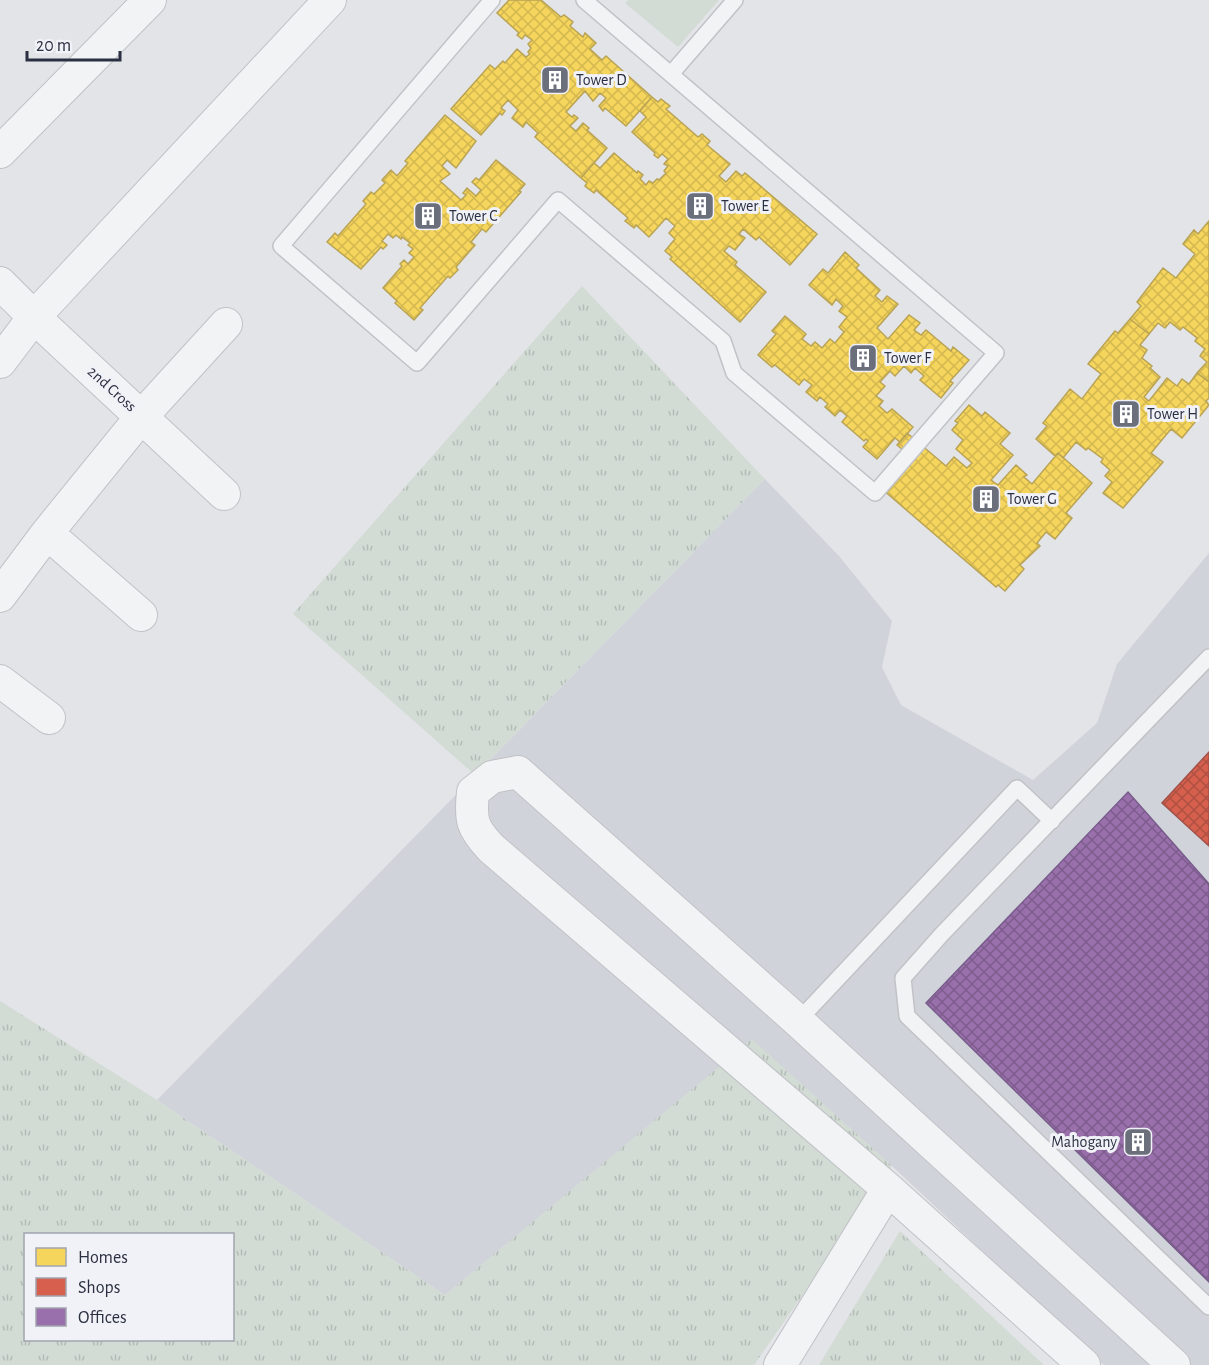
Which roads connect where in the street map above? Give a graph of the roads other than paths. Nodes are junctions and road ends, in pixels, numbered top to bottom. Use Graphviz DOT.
graph roads {
  1 [pos="150,0"];
  2 [pos="330,0"];
  3 [pos="492,0"];
  4 [pos="584,0"];
  5 [pos="735,0"];
  6 [pos="671,74"];
  7 [pos="0,152"];
  8 [pos="0,283"];
  9 [pos="34,317"];
  10 [pos="226,324"];
  11 [pos="0,362"];
  12 [pos="142,416"];
  13 [pos="224,494"];
  14 [pos="47,532"];
  15 [pos="0,596"];
  16 [pos="141,615"];
  17 [pos="1209,657"];
  18 [pos="0,681"];
  19 [pos="49,718"];
  20 [pos="1052,820"];
  21 [pos="798,1022"];
  22 [pos="888,1189"];
  23 [pos="1209,1307"];
  24 [pos="780,1365"];
  25 [pos="1084,1365"];
  26 [pos="1174,1365"];
  1 -- 7 [label="street"];
  2 -- 9 [label="street"];
  3 -- 6 [label="lane"];
  4 -- 6 [label="lane"];
  5 -- 6 [label="lane"];
  8 -- 9 [label="street, 2nd Cross"];
  9 -- 11 [label="street"];
  9 -- 12 [label="street, 2nd Cross"];
  10 -- 12 [label="street"];
  12 -- 13 [label="street, 2nd Cross"];
  12 -- 14 [label="street"];
  14 -- 15 [label="street"];
  14 -- 16 [label="street"];
  17 -- 20 [label="lane"];
  18 -- 19 [label="street"];
  20 -- 21 [label="lane"];
  20 -- 23 [label="lane"];
  21 -- 22 [label="street"];
  21 -- 26 [label="street"];
  22 -- 24 [label="street"];
  22 -- 25 [label="street"];
}
